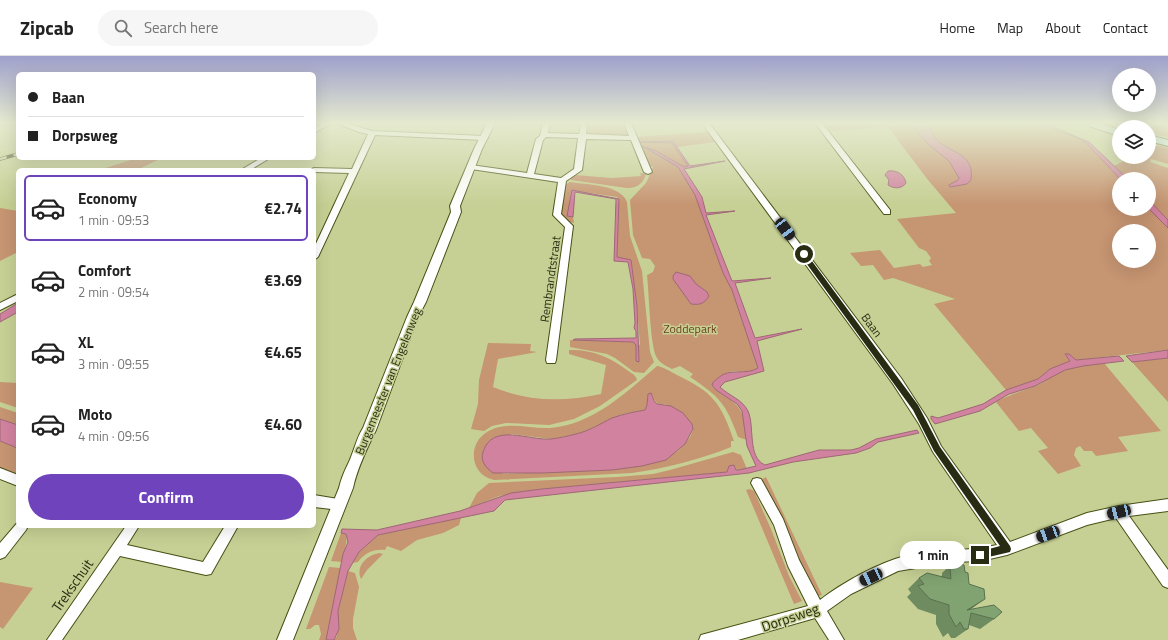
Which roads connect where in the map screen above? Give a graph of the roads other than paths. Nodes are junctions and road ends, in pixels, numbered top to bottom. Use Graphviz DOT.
graph roads {
  1 [pos="364,150"];
  2 [pos="479,150"];
  3 [pos="537,150"];
  4 [pos="580,150"];
  5 [pos="638,150"];
  6 [pos="726,150"];
  7 [pos="839,150"];
  8 [pos="262,160"];
  9 [pos="471,167"];
  10 [pos="248,168"];
  11 [pos="316,170"];
  12 [pos="354,171"];
  13 [pos="648,172"];
  14 [pos="530,175"];
  15 [pos="562,180"];
  16 [pos="887,212"];
  17 [pos="316,253"];
  18 [pos="16,298"];
  19 [pos="0,307"];
  20 [pos="551,360"];
  21 [pos="0,473"];
  22 [pos="16,480"];
  23 [pos="757,483"];
  24 [pos="316,500"];
  25 [pos="340,504"];
  26 [pos="1168,505"];
  27 [pos="1119,512"];
  28 [pos="20,528"];
  29 [pos="131,528"];
  30 [pos="231,528"];
  31 [pos="117,549"];
  32 [pos="1007,549"];
  33 [pos="0,553"];
  34 [pos="1168,581"];
  35 [pos="818,610"];
  36 [pos="54,640"];
  37 [pos="285,640"];
  38 [pos="706,640"];
  39 [pos="837,640"];
  1 -- 12 [label="street"];
  2 -- 9 [label="street, Burgemeester van Engelenweg"];
  3 -- 14 [label="street"];
  4 -- 15 [label="street"];
  5 -- 13 [label="street"];
  6 -- 32 [label="street, Baan"];
  7 -- 16 [label="street"];
  8 -- 10 [label="street"];
  9 -- 14 [label="street"];
  9 -- 25 [label="street, Burgemeester van Engelenweg"];
  11 -- 12 [label="street"];
  12 -- 17 [label="street"];
  14 -- 15 [label="street"];
  15 -- 20 [label="street, Rembrandtstraat"];
  18 -- 19 [label="street"];
  21 -- 22 [label="street"];
  23 -- 35 [label="street"];
  24 -- 25 [label="street"];
  25 -- 37 [label="street, Burgemeester van Engelenweg"];
  26 -- 27 [label="street, Dorpsweg"];
  27 -- 32 [label="street, Dorpsweg"];
  27 -- 34 [label="street"];
  28 -- 33 [label="street"];
  29 -- 31 [label="street, Trekschuit"];
  30 -- 31 [label="street"];
  31 -- 36 [label="street, Trekschuit"];
  32 -- 35 [label="street, Dorpsweg"];
  35 -- 38 [label="street, Dorpsweg"];
  35 -- 39 [label="street"];
}
